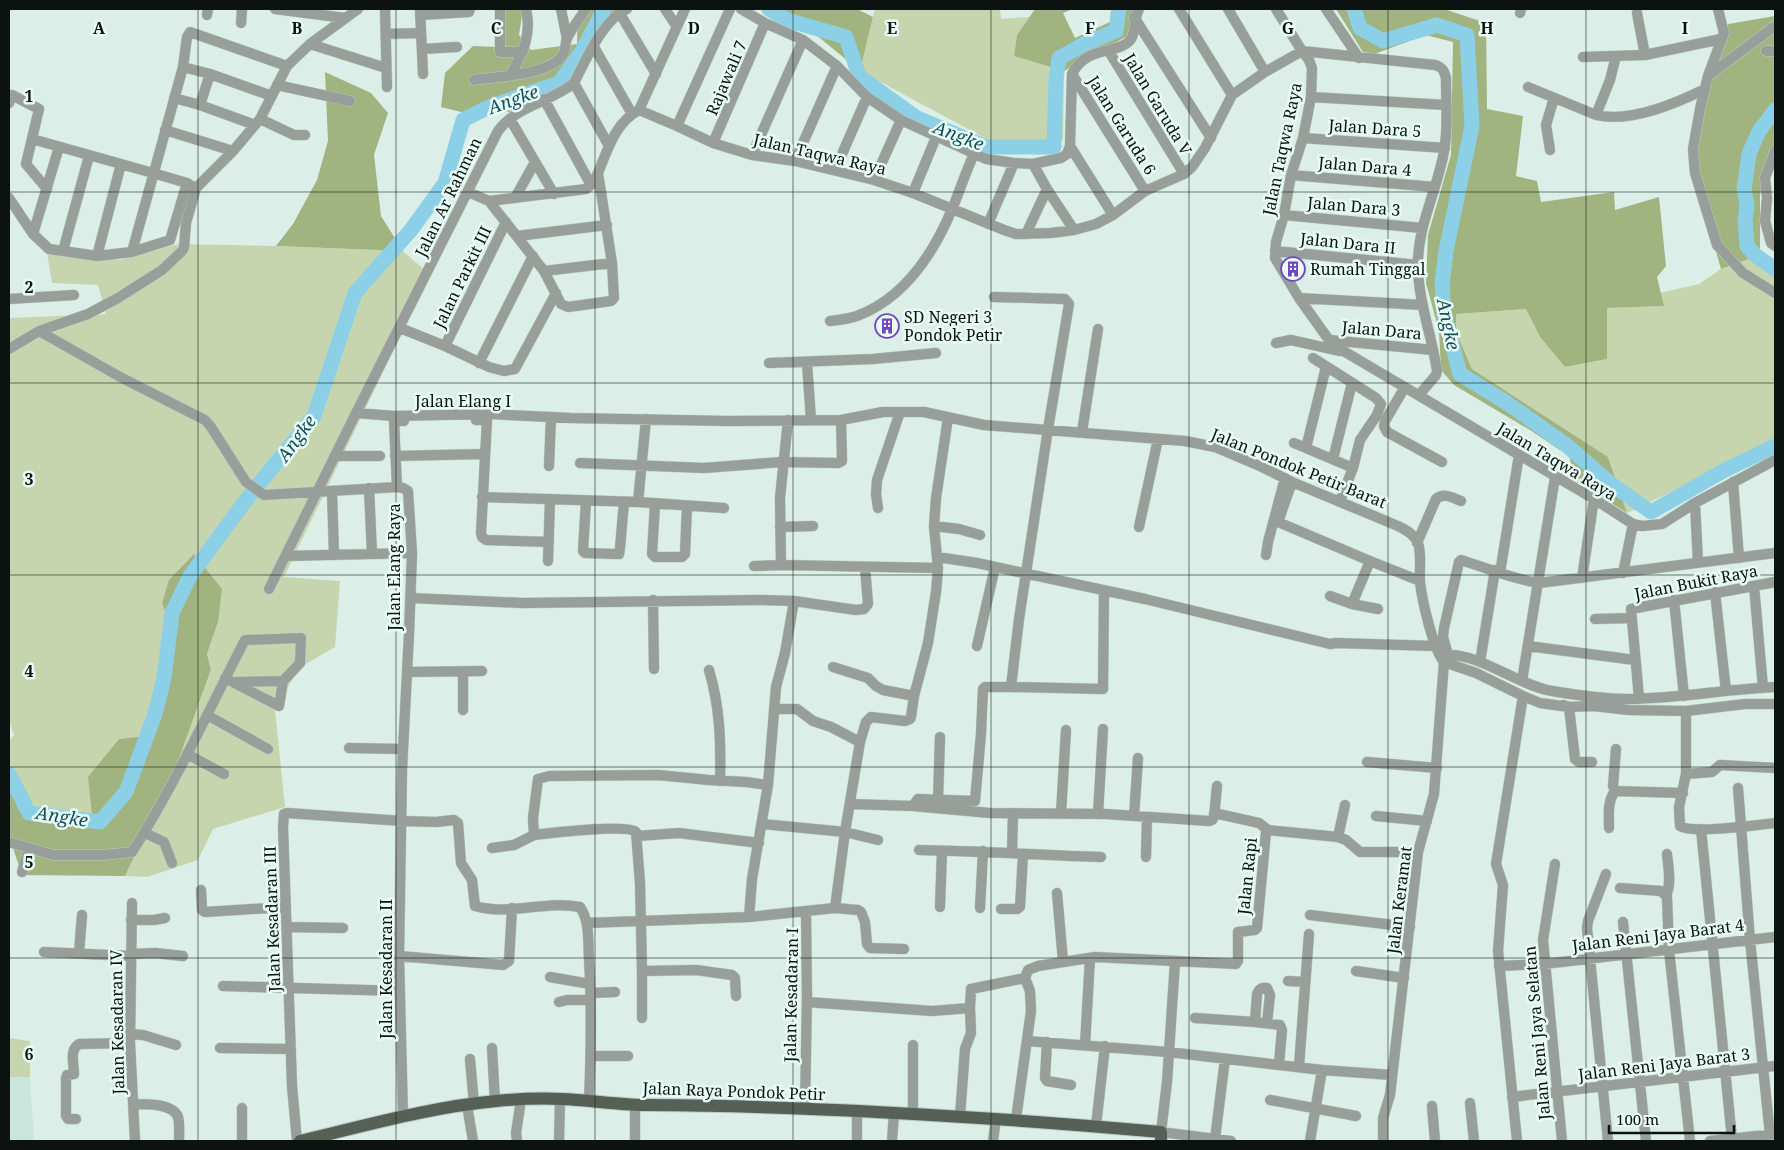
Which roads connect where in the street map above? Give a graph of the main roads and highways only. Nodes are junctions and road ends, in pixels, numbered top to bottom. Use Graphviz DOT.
graph roads {
  1 [pos="1161,1137"];
  2 [pos="298,1141"];
  1 -- 2 [label="main road, Jalan Raya Pondok Petir"];
}
